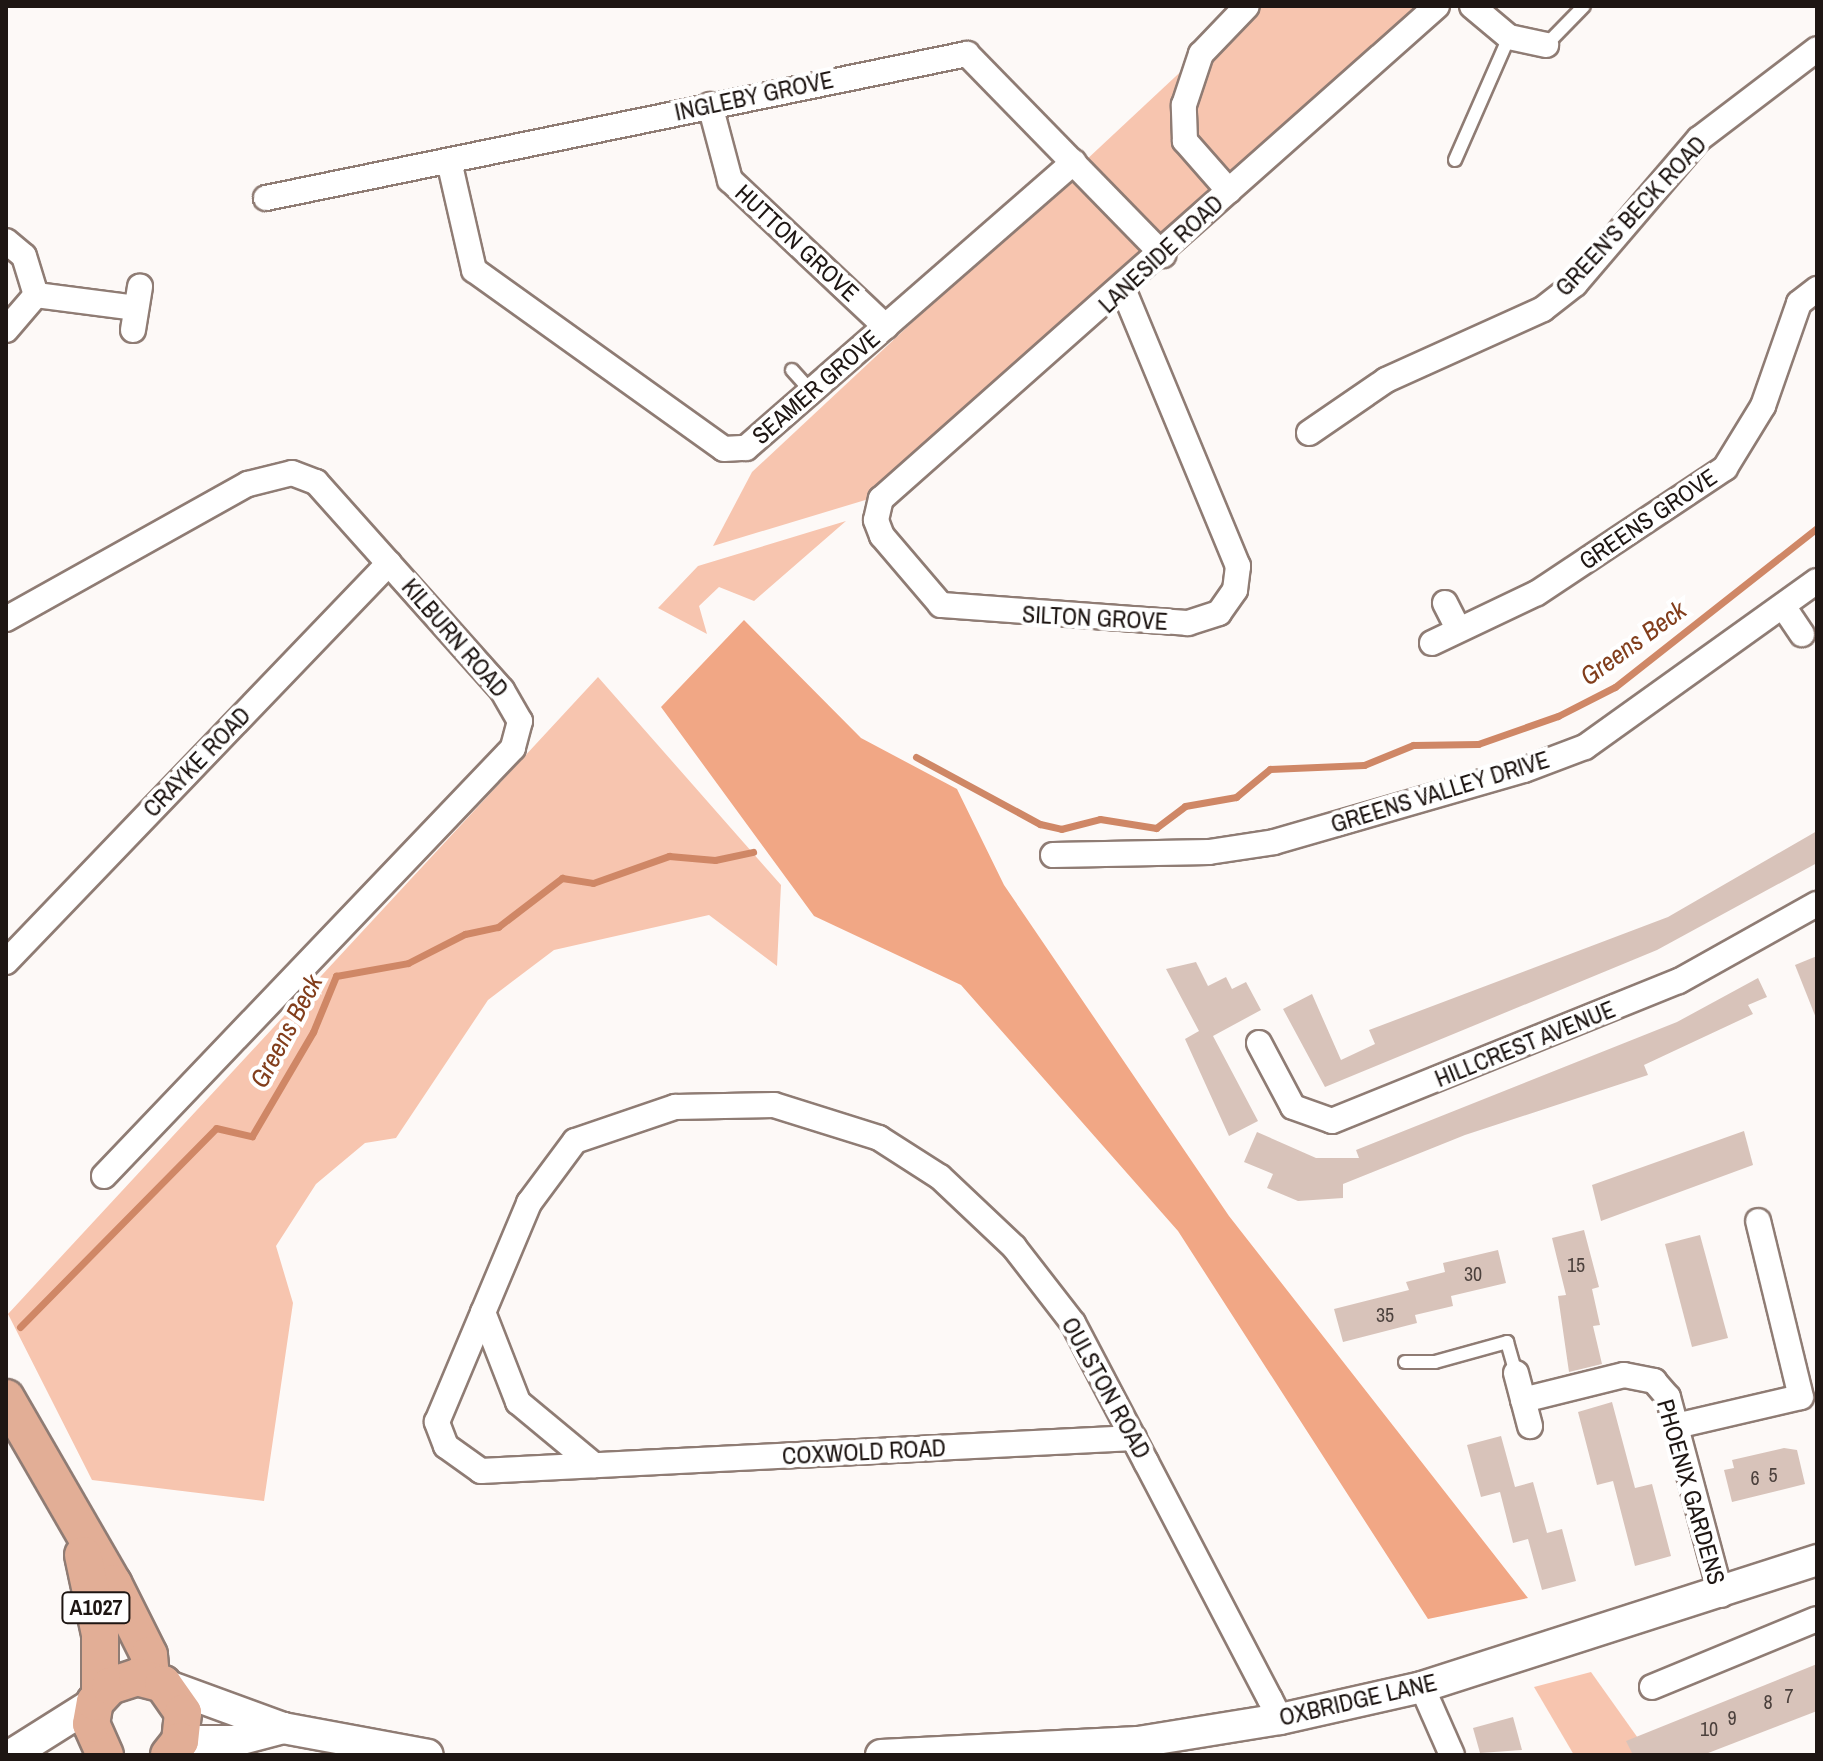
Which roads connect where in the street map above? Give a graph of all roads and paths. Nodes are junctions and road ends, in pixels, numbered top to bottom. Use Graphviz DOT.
graph roads {
  1 [pos="1247,6"];
  2 [pos="1437,6"];
  3 [pos="1472,6"];
  4 [pos="1584,6"];
  5 [pos="1509,37"];
  6 [pos="1546,45"];
  7 [pos="1817,49"];
  8 [pos="710,105"];
  9 [pos="1455,160"];
  10 [pos="449,161"];
  11 [pos="1074,162"];
  12 [pos="1229,191"];
  13 [pos="266,198"];
  14 [pos="6,241"];
  15 [pos="1163,255"];
  16 [pos="1817,289"];
  17 [pos="1124,291"];
  18 [pos="36,295"];
  19 [pos="136,308"];
  20 [pos="886,327"];
  21 [pos="6,330"];
  22 [pos="792,370"];
  23 [pos="811,391"];
  24 [pos="1309,433"];
  25 [pos="881,499"];
  26 [pos="389,563"];
  27 [pos="1817,581"];
  28 [pos="1445,603"];
  29 [pos="1783,606"];
  30 [pos="6,619"];
  31 [pos="1458,629"];
  32 [pos="1802,634"];
  33 [pos="1432,643"];
  34 [pos="1053,855"];
  35 [pos="1817,904"];
  36 [pos="6,962"];
  37 [pos="1259,1043"];
  38 [pos="120,1169"];
  39 [pos="1758,1221"];
  40 [pos="483,1312"];
  41 [pos="1405,1362"];
  42 [pos="1516,1373"];
  43 [pos="1809,1395"];
  44 [pos="6,1398"];
  45 [pos="1523,1400"];
  46 [pos="1530,1426"];
  47 [pos="1676,1426"];
  48 [pos="1134,1438"];
  49 [pos="594,1465"];
  50 [pos="74,1523"];
  51 [pos="1817,1560"];
  52 [pos="1721,1595"];
  53 [pos="1817,1619"];
  54 [pos="157,1681"];
  55 [pos="1422,1687"];
  56 [pos="1652,1687"];
  57 [pos="98,1699"];
  58 [pos="1280,1719"];
  59 [pos="283,1728"];
  60 [pos="1139,1748"];
  61 [pos="177,1749"];
  62 [pos="944,1752"];
  63 [pos="12,1755"];
  64 [pos="105,1755"];
  65 [pos="428,1755"];
  66 [pos="881,1755"];
  67 [pos="1452,1755"];
  1 -- 12 [label="street"];
  2 -- 12 [label="street, LANESIDE ROAD"];
  3 -- 5 [label="street"];
  4 -- 6 [label="lane"];
  5 -- 6 [label="street"];
  5 -- 9 [label="lane"];
  7 -- 24 [label="street, GREEN'S BECK ROAD"];
  8 -- 10 [label="street, INGLEBY GROVE"];
  8 -- 11 [label="street, INGLEBY GROVE"];
  8 -- 20 [label="street, HUTTON GROVE"];
  10 -- 13 [label="street, INGLEBY GROVE"];
  10 -- 23 [label="street, SEAMER GROVE"];
  11 -- 15 [label="street, INGLEBY GROVE"];
  11 -- 20 [label="street, SEAMER GROVE"];
  12 -- 15 [label="street, LANESIDE ROAD"];
  14 -- 18 [label="street"];
  15 -- 17 [label="street, LANESIDE ROAD"];
  16 -- 31 [label="street, GREENS GROVE"];
  17 -- 25 [label="street, LANESIDE ROAD"];
  17 -- 25 [label="street, SILTON GROVE"];
  18 -- 19 [label="street"];
  18 -- 21 [label="street"];
  20 -- 23 [label="street, SEAMER GROVE"];
  22 -- 23 [label="lane"];
  26 -- 30 [label="street, KILBURN ROAD"];
  26 -- 36 [label="street, CRAYKE ROAD"];
  26 -- 38 [label="street, KILBURN ROAD"];
  27 -- 29 [label="street, GREENS VALLEY DRIVE"];
  28 -- 31 [label="street"];
  29 -- 32 [label="street"];
  29 -- 34 [label="street, GREENS VALLEY DRIVE"];
  31 -- 33 [label="street, GREENS GROVE"];
  35 -- 37 [label="street, HILLCREST AVENUE"];
  39 -- 43 [label="street"];
  40 -- 48 [label="street, OULSTON ROAD"];
  40 -- 49 [label="street"];
  40 -- 49 [label="street, COXWOLD ROAD"];
  41 -- 42 [label="lane"];
  42 -- 45 [label="street"];
  43 -- 47 [label="street"];
  44 -- 50 [label="main road, A1027"];
  45 -- 46 [label="street"];
  45 -- 47 [label="street, PHOENIX GARDENS"];
  47 -- 52 [label="street, PHOENIX GARDENS"];
  48 -- 49 [label="street, COXWOLD ROAD"];
  48 -- 58 [label="street, OULSTON ROAD"];
  50 -- 54 [label="main road, A1027"];
  50 -- 57 [label="main road, A1027"];
  51 -- 52 [label="street, OXBRIDGE LANE"];
  52 -- 55 [label="street, OXBRIDGE LANE"];
  53 -- 56 [label="street"];
  54 -- 57 [label="main road"];
  54 -- 59 [label="street"];
  54 -- 61 [label="main road, A1027"];
  55 -- 58 [label="street, OXBRIDGE LANE"];
  55 -- 67 [label="street"];
  57 -- 63 [label="street"];
  57 -- 64 [label="main road, A1027"];
  58 -- 60 [label="street, OXBRIDGE LANE"];
  59 -- 61 [label="street"];
  59 -- 65 [label="street"];
  60 -- 62 [label="street, OXBRIDGE LANE"];
  62 -- 66 [label="street, OXBRIDGE LANE"];
}
